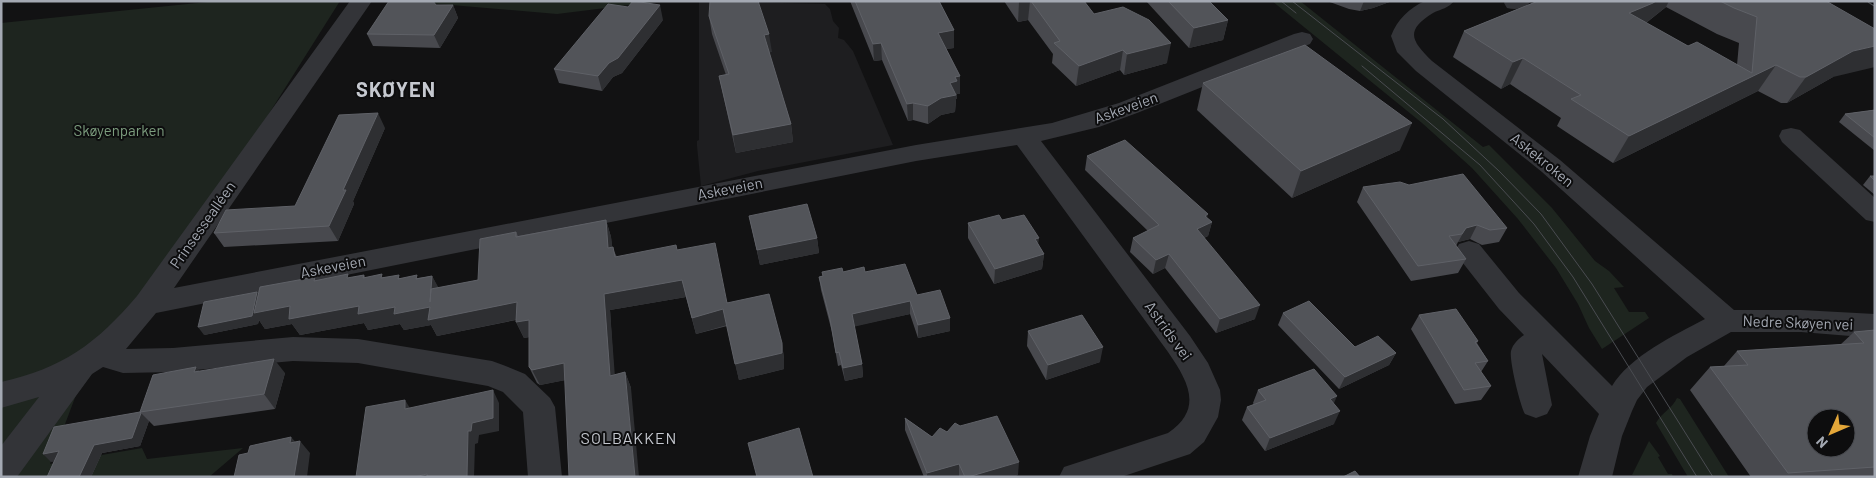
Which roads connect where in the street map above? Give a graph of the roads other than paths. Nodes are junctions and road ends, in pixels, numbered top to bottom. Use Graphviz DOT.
graph roads {
  1 [pos="361,1"];
  2 [pos="1444,1"];
  3 [pos="1302,39"];
  4 [pos="1024,136"];
  5 [pos="1792,136"];
  6 [pos="1875,213"];
  7 [pos="1469,251"];
  8 [pos="147,304"];
  9 [pos="1727,321"];
  10 [pos="1875,326"];
  11 [pos="1545,337"];
  12 [pos="90,361"];
  13 [pos="10,393"];
  14 [pos="1536,405"];
  15 [pos="1616,411"];
  16 [pos="1,472"];
  17 [pos="546,477"];
  18 [pos="1076,477"];
  19 [pos="1595,477"];
  1 -- 8 [label="street, Prinsessealléen"];
  2 -- 9 [label="street, Askekroken"];
  3 -- 4 [label="street, Askeveien"];
  4 -- 8 [label="street, Askeveien"];
  4 -- 18 [label="street, Astrids vei"];
  5 -- 6 [label="street"];
  7 -- 11 [label="street"];
  8 -- 12 [label="street, Prinsessealléen"];
  9 -- 10 [label="street, Nedre Skøyen vei"];
  9 -- 15 [label="street, Nedre Skøyen vei"];
  11 -- 14 [label="street"];
  11 -- 15 [label="street"];
  12 -- 13 [label="street, Prinsessealléen"];
  12 -- 16 [label="street"];
  12 -- 17 [label="street"];
  15 -- 19 [label="street, Nedre Skøyen vei"];
}
